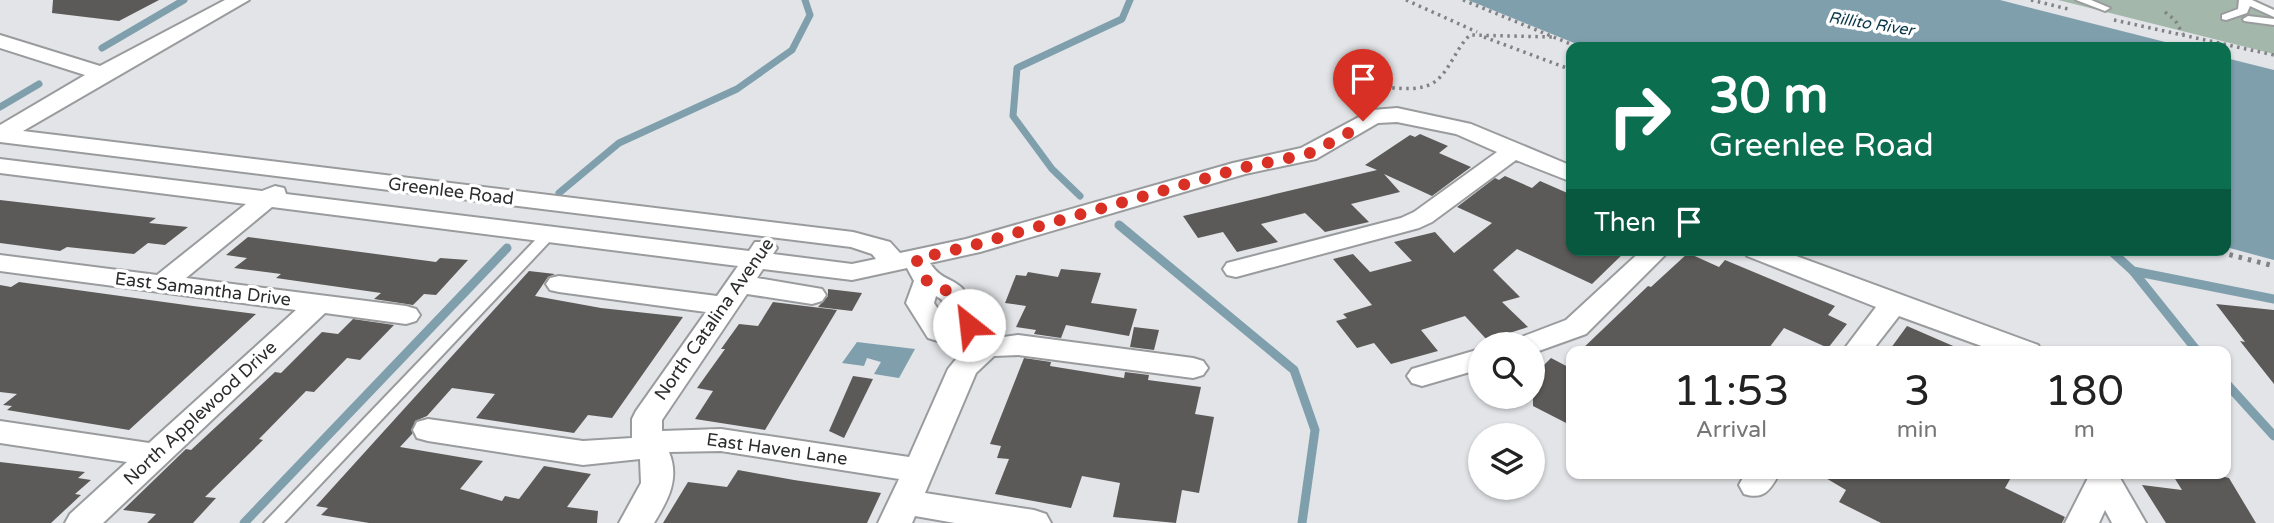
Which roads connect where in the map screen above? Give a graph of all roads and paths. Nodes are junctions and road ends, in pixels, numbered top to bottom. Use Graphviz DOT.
graph roads {
  1 [pos="239,0"];
  2 [pos="1406,0"];
  3 [pos="1463,0"];
  4 [pos="2035,0"];
  5 [pos="2081,0"];
  6 [pos="2245,0"];
  7 [pos="2105,8"];
  8 [pos="2076,11"];
  9 [pos="2165,12"];
  10 [pos="2274,14"];
  11 [pos="2226,17"];
  12 [pos="2112,19"];
  13 [pos="2248,19"];
  14 [pos="2274,22"];
  15 [pos="1479,34"];
  16 [pos="2183,34"];
  17 [pos="1552,37"];
  18 [pos="0,41"];
  19 [pos="1566,42"];
  20 [pos="2218,42"];
  21 [pos="2231,45"];
  22 [pos="2274,55"];
  23 [pos="1566,68"];
  24 [pos="102,74"];
  25 [pos="1383,116"];
  26 [pos="0,135"];
  27 [pos="1513,150"];
  28 [pos="0,166"];
  29 [pos="301,172"];
  30 [pos="1566,172"];
  31 [pos="267,200"];
  32 [pos="775,230"];
  33 [pos="548,235"];
  34 [pos="2231,255"];
  35 [pos="1651,256"];
  36 [pos="1771,256"];
  37 [pos="0,263"];
  38 [pos="2274,266"];
  39 [pos="912,268"];
  40 [pos="1237,269"];
  41 [pos="162,284"];
  42 [pos="559,284"];
  43 [pos="739,284"];
  44 [pos="812,295"];
  45 [pos="319,304"];
  46 [pos="1893,304"];
  47 [pos="406,315"];
  48 [pos="1545,339"];
  49 [pos="971,346"];
  50 [pos="1861,346"];
  51 [pos="2011,346"];
  52 [pos="1468,363"];
  53 [pos="1193,368"];
  54 [pos="1422,376"];
  55 [pos="428,430"];
  56 [pos="0,432"];
  57 [pos="650,445"];
  58 [pos="155,455"];
  59 [pos="919,470"];
  60 [pos="2104,479"];
  61 [pos="2106,479"];
  62 [pos="900,513"];
  63 [pos="82,523"];
  64 [pos="273,523"];
  65 [pos="636,523"];
  66 [pos="1034,523"];
  67 [pos="2082,523"];
  68 [pos="2129,523"];
  1 -- 24 [label="street"];
  2 -- 15 [label="path"];
  3 -- 17 [label="path"];
  4 -- 8 [label="path"];
  5 -- 7 [label="lane"];
  6 -- 10 [label="lane"];
  6 -- 11 [label="lane"];
  9 -- 16 [label="path"];
  12 -- 16 [label="path"];
  13 -- 14 [label="lane"];
  15 -- 17 [label="path"];
  15 -- 23 [label="path"];
  15 -- 25 [label="path"];
  16 -- 20 [label="path"];
  17 -- 19 [label="path"];
  18 -- 24 [label="street"];
  21 -- 22 [label="path"];
  24 -- 26 [label="street"];
  25 -- 27 [label="street"];
  25 -- 39 [label="street, Greenlee Road"];
  26 -- 29 [label="street, Greenlee Road"];
  27 -- 30 [label="street"];
  27 -- 40 [label="street"];
  28 -- 31 [label="street, Greenlee Road"];
  29 -- 31 [label="street"];
  29 -- 32 [label="street, Greenlee Road"];
  31 -- 33 [label="street, Greenlee Road"];
  31 -- 41 [label="street"];
  32 -- 39 [label="street, Greenlee Road"];
  32 -- 43 [label="street, North Catalina Avenue"];
  33 -- 43 [label="street, Greenlee Road"];
  33 -- 64 [label="lane"];
  34 -- 38 [label="path"];
  35 -- 48 [label="street"];
  36 -- 46 [label="street"];
  37 -- 41 [label="street, East Samantha Drive"];
  39 -- 43 [label="street, Greenlee Road"];
  39 -- 49 [label="street"];
  41 -- 45 [label="street, East Samantha Drive"];
  42 -- 43 [label="street"];
  43 -- 44 [label="street"];
  43 -- 57 [label="street, North Catalina Avenue"];
  45 -- 47 [label="street, East Samantha Drive"];
  45 -- 58 [label="street, North Applewood Drive"];
  46 -- 50 [label="street"];
  46 -- 51 [label="street"];
  49 -- 53 [label="street"];
  49 -- 59 [label="street"];
  52 -- 54 [label="street"];
  55 -- 57 [label="street, East Haven Lane"];
  56 -- 58 [label="street"];
  57 -- 59 [label="street, East Haven Lane"];
  57 -- 65 [label="street, North Catalina Avenue"];
  58 -- 63 [label="street, North Applewood Drive"];
  59 -- 62 [label="street"];
  60 -- 67 [label="street"];
  61 -- 68 [label="street"];
  62 -- 66 [label="street"];
}
